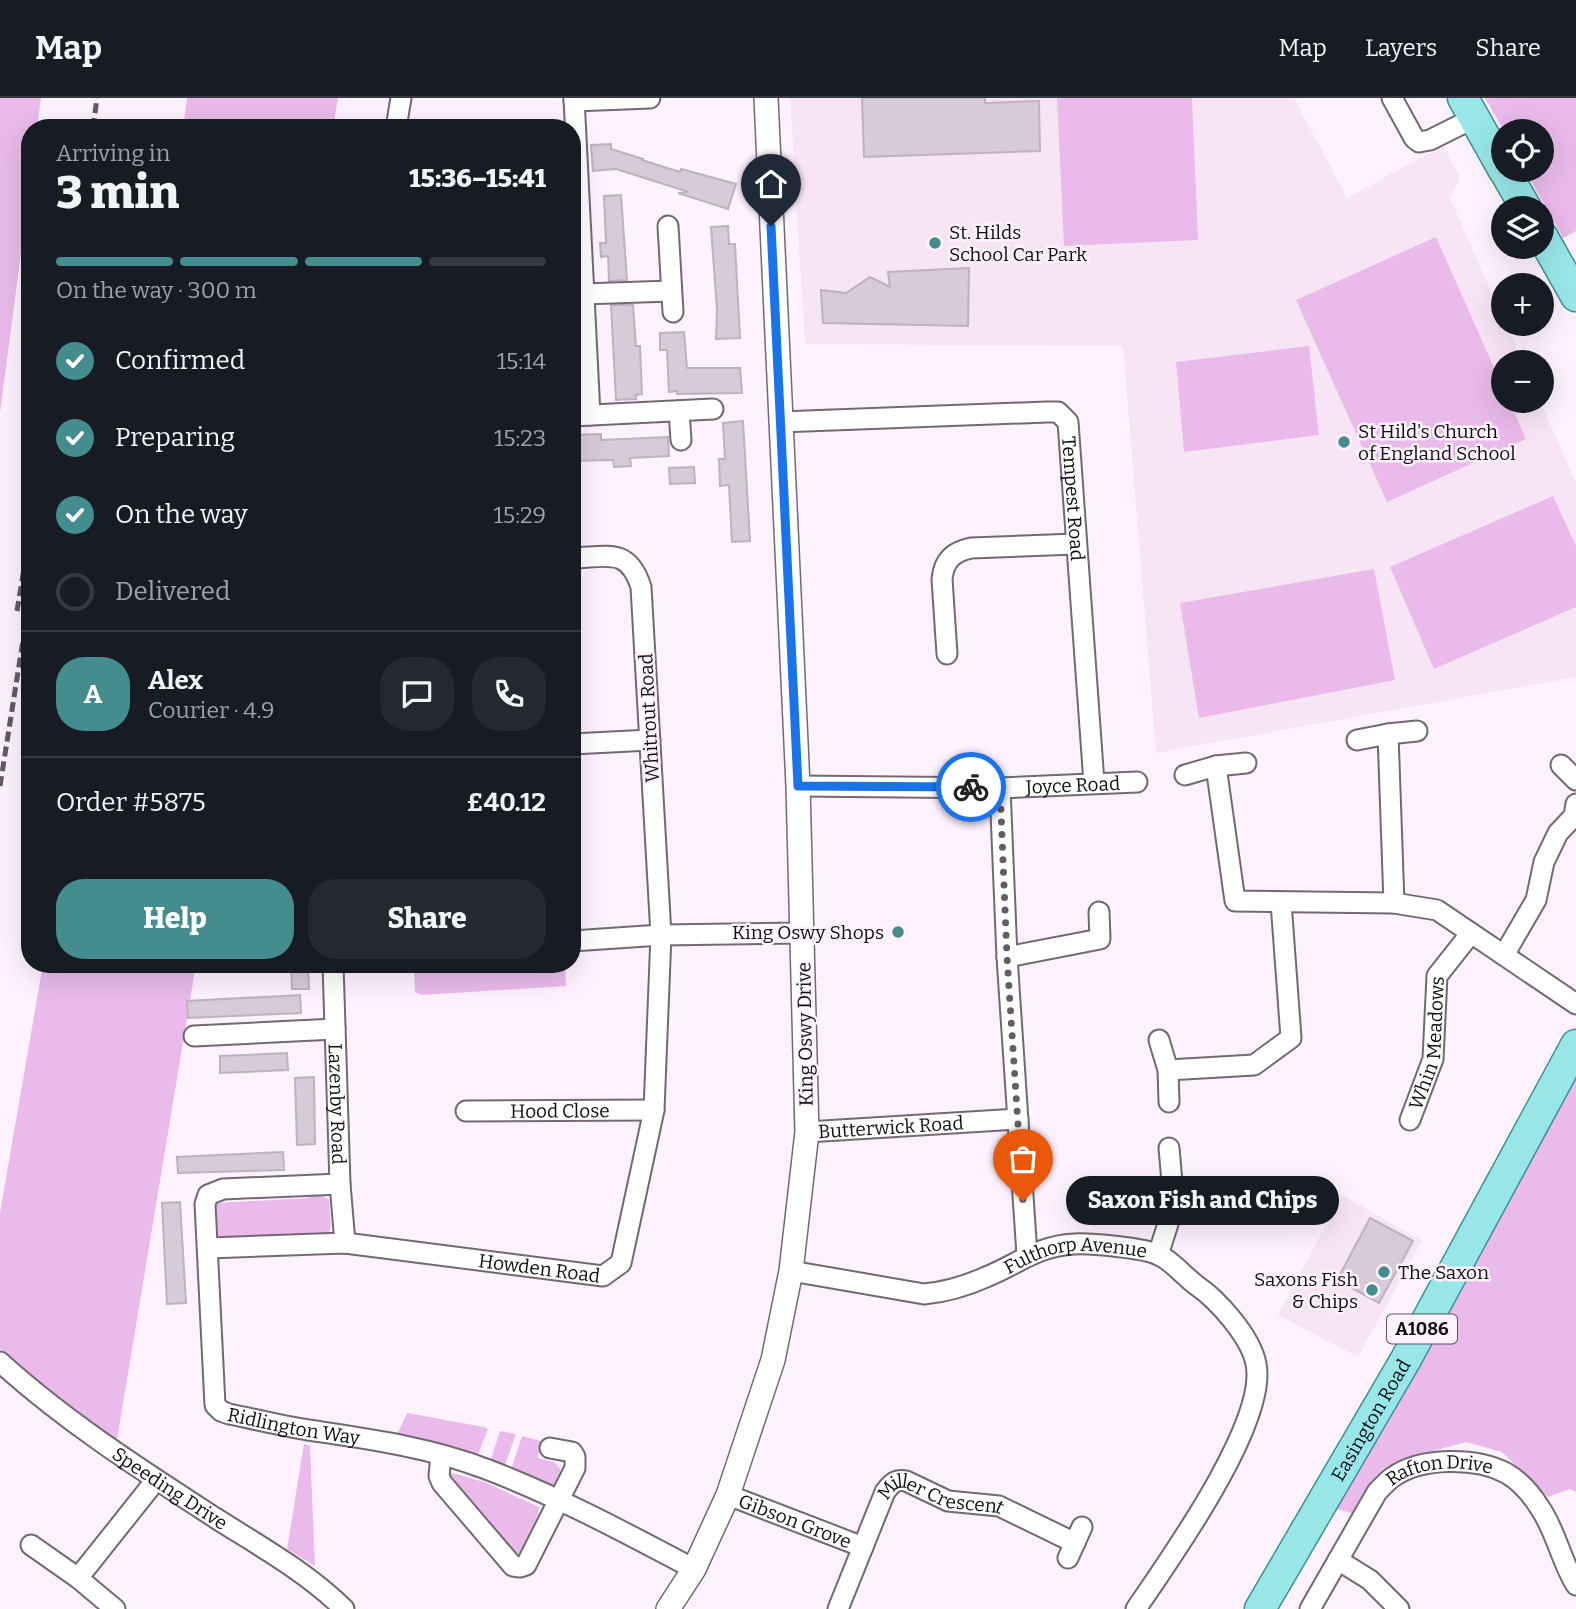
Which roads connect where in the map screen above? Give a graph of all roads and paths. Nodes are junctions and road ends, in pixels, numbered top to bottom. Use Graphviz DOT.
graph roads {
  1 [pos="401,98"];
  2 [pos="650,98"];
  3 [pos="766,98"];
  4 [pos="1392,98"];
  5 [pos="574,100"];
  6 [pos="1468,108"];
  7 [pos="398,119"];
  8 [pos="574,119"];
  9 [pos="1491,147"];
  10 [pos="668,226"];
  11 [pos="1554,257"];
  12 [pos="581,281"];
  13 [pos="671,291"];
  14 [pos="583,294"];
  15 [pos="1576,296"];
  16 [pos="673,312"];
  17 [pos="713,409"];
  18 [pos="679,411"];
  19 [pos="581,416"];
  20 [pos="780,422"];
  21 [pos="681,440"];
  22 [pos="1076,544"];
  23 [pos="581,558"];
  24 [pos="947,654"];
  25 [pos="1417,732"];
  26 [pos="1388,734"];
  27 [pos="650,740"];
  28 [pos="1357,740"];
  29 [pos="581,744"];
  30 [pos="1246,763"];
  31 [pos="1561,765"];
  32 [pos="1216,766"];
  33 [pos="1185,775"];
  34 [pos="1576,780"];
  35 [pos="1137,782"];
  36 [pos="1094,783"];
  37 [pos="798,786"];
  38 [pos="1000,788"];
  39 [pos="1576,804"];
  40 [pos="1281,902"];
  41 [pos="1394,902"];
  42 [pos="1098,912"];
  43 [pos="803,933"];
  44 [pos="1471,933"];
  45 [pos="662,935"];
  46 [pos="581,940"];
  47 [pos="1504,955"];
  48 [pos="1007,957"];
  49 [pos="333,973"];
  50 [pos="1576,1004"];
  51 [pos="335,1029"];
  52 [pos="194,1036"];
  53 [pos="1159,1040"];
  54 [pos="1576,1045"];
  55 [pos="1168,1070"];
  56 [pos="1169,1102"];
  57 [pos="654,1110"];
  58 [pos="466,1111"];
  59 [pos="1018,1119"];
  60 [pos="1410,1120"];
  61 [pos="807,1132"];
  62 [pos="1169,1148"];
  63 [pos="340,1184"];
  64 [pos="345,1243"];
  65 [pos="209,1248"];
  66 [pos="1027,1255"];
  67 [pos="1158,1255"];
  68 [pos="791,1270"];
  69 [pos="0,1362"];
  70 [pos="550,1448"];
  71 [pos="441,1455"];
  72 [pos="156,1480"];
  73 [pos="729,1494"];
  74 [pos="559,1501"];
  75 [pos="1075,1543"];
  76 [pos="31,1545"];
  77 [pos="863,1547"];
  78 [pos="1338,1560"];
  79 [pos="694,1569"];
  80 [pos="78,1578"];
  81 [pos="1576,1586"];
  82 [pos="115,1609"];
  83 [pos="345,1609"];
  84 [pos="668,1609"];
  85 [pos="838,1609"];
  86 [pos="1136,1609"];
  87 [pos="1260,1609"];
  88 [pos="1310,1609"];
  89 [pos="1399,1609"];
  1 -- 7 [label="street"];
  2 -- 5 [label="street"];
  3 -- 20 [label="street, King Oswy Drive"];
  4 -- 6 [label="street"];
  5 -- 8 [label="street"];
  6 -- 9 [label="main road"];
  10 -- 13 [label="street"];
  11 -- 15 [label="main road"];
  12 -- 14 [label="street"];
  13 -- 14 [label="street"];
  13 -- 16 [label="street"];
  14 -- 19 [label="street"];
  17 -- 18 [label="street"];
  18 -- 19 [label="street"];
  18 -- 21 [label="street"];
  20 -- 22 [label="street, Tempest Road"];
  20 -- 37 [label="street, King Oswy Drive"];
  22 -- 24 [label="street"];
  22 -- 36 [label="street, Tempest Road"];
  23 -- 27 [label="street, Whitrout Road"];
  25 -- 26 [label="street"];
  26 -- 28 [label="street"];
  26 -- 41 [label="street"];
  27 -- 29 [label="street"];
  27 -- 45 [label="street, Whitrout Road"];
  30 -- 32 [label="street"];
  31 -- 34 [label="street"];
  32 -- 33 [label="street"];
  32 -- 40 [label="street"];
  35 -- 36 [label="street, Joyce Road"];
  36 -- 38 [label="street, Joyce Road"];
  37 -- 38 [label="street, Joyce Road"];
  37 -- 43 [label="street, King Oswy Drive"];
  38 -- 48 [label="street"];
  39 -- 47 [label="street"];
  40 -- 41 [label="street"];
  40 -- 55 [label="street"];
  41 -- 44 [label="street"];
  42 -- 48 [label="street"];
  43 -- 45 [label="street"];
  43 -- 61 [label="street, King Oswy Drive"];
  44 -- 47 [label="street"];
  44 -- 60 [label="street, Whin Meadows"];
  45 -- 46 [label="street"];
  45 -- 57 [label="street, Howden Road"];
  47 -- 50 [label="street"];
  48 -- 59 [label="street"];
  49 -- 51 [label="street, Lazenby Road"];
  51 -- 52 [label="street"];
  51 -- 63 [label="street, Lazenby Road"];
  53 -- 55 [label="street"];
  54 -- 87 [label="main road, Easington Road / A1086"];
  55 -- 56 [label="street"];
  57 -- 58 [label="street, Hood Close"];
  57 -- 64 [label="street, Howden Road"];
  59 -- 61 [label="street, Butterwick Road"];
  59 -- 66 [label="street"];
  61 -- 68 [label="street, King Oswy Drive"];
  62 -- 67 [label="street"];
  63 -- 64 [label="street, Lazenby Road"];
  63 -- 65 [label="street, Ridlington Way"];
  64 -- 65 [label="street, Howden Road"];
  65 -- 71 [label="street, Ridlington Way"];
  66 -- 67 [label="street, Fulthorp Avenue"];
  66 -- 68 [label="street, Fulthorp Avenue"];
  67 -- 86 [label="street, Fulthorp Avenue"];
  68 -- 73 [label="street, King Oswy Drive"];
  69 -- 72 [label="street, Speeding Drive"];
  70 -- 74 [label="street"];
  71 -- 74 [label="street, Ridlington Way"];
  71 -- 74 [label="street"];
  72 -- 80 [label="street"];
  72 -- 83 [label="street, Speeding Drive"];
  73 -- 77 [label="street, Gibson Grove"];
  73 -- 79 [label="street, King Oswy Drive"];
  74 -- 79 [label="street, Ridlington Way"];
  75 -- 77 [label="street, Miller Crescent"];
  76 -- 80 [label="street"];
  77 -- 85 [label="street, Miller Crescent"];
  78 -- 81 [label="street, Rafton Drive"];
  78 -- 88 [label="street, Rafton Drive"];
  78 -- 89 [label="street"];
  79 -- 84 [label="street, King Oswy Drive"];
  80 -- 82 [label="street"];
}
